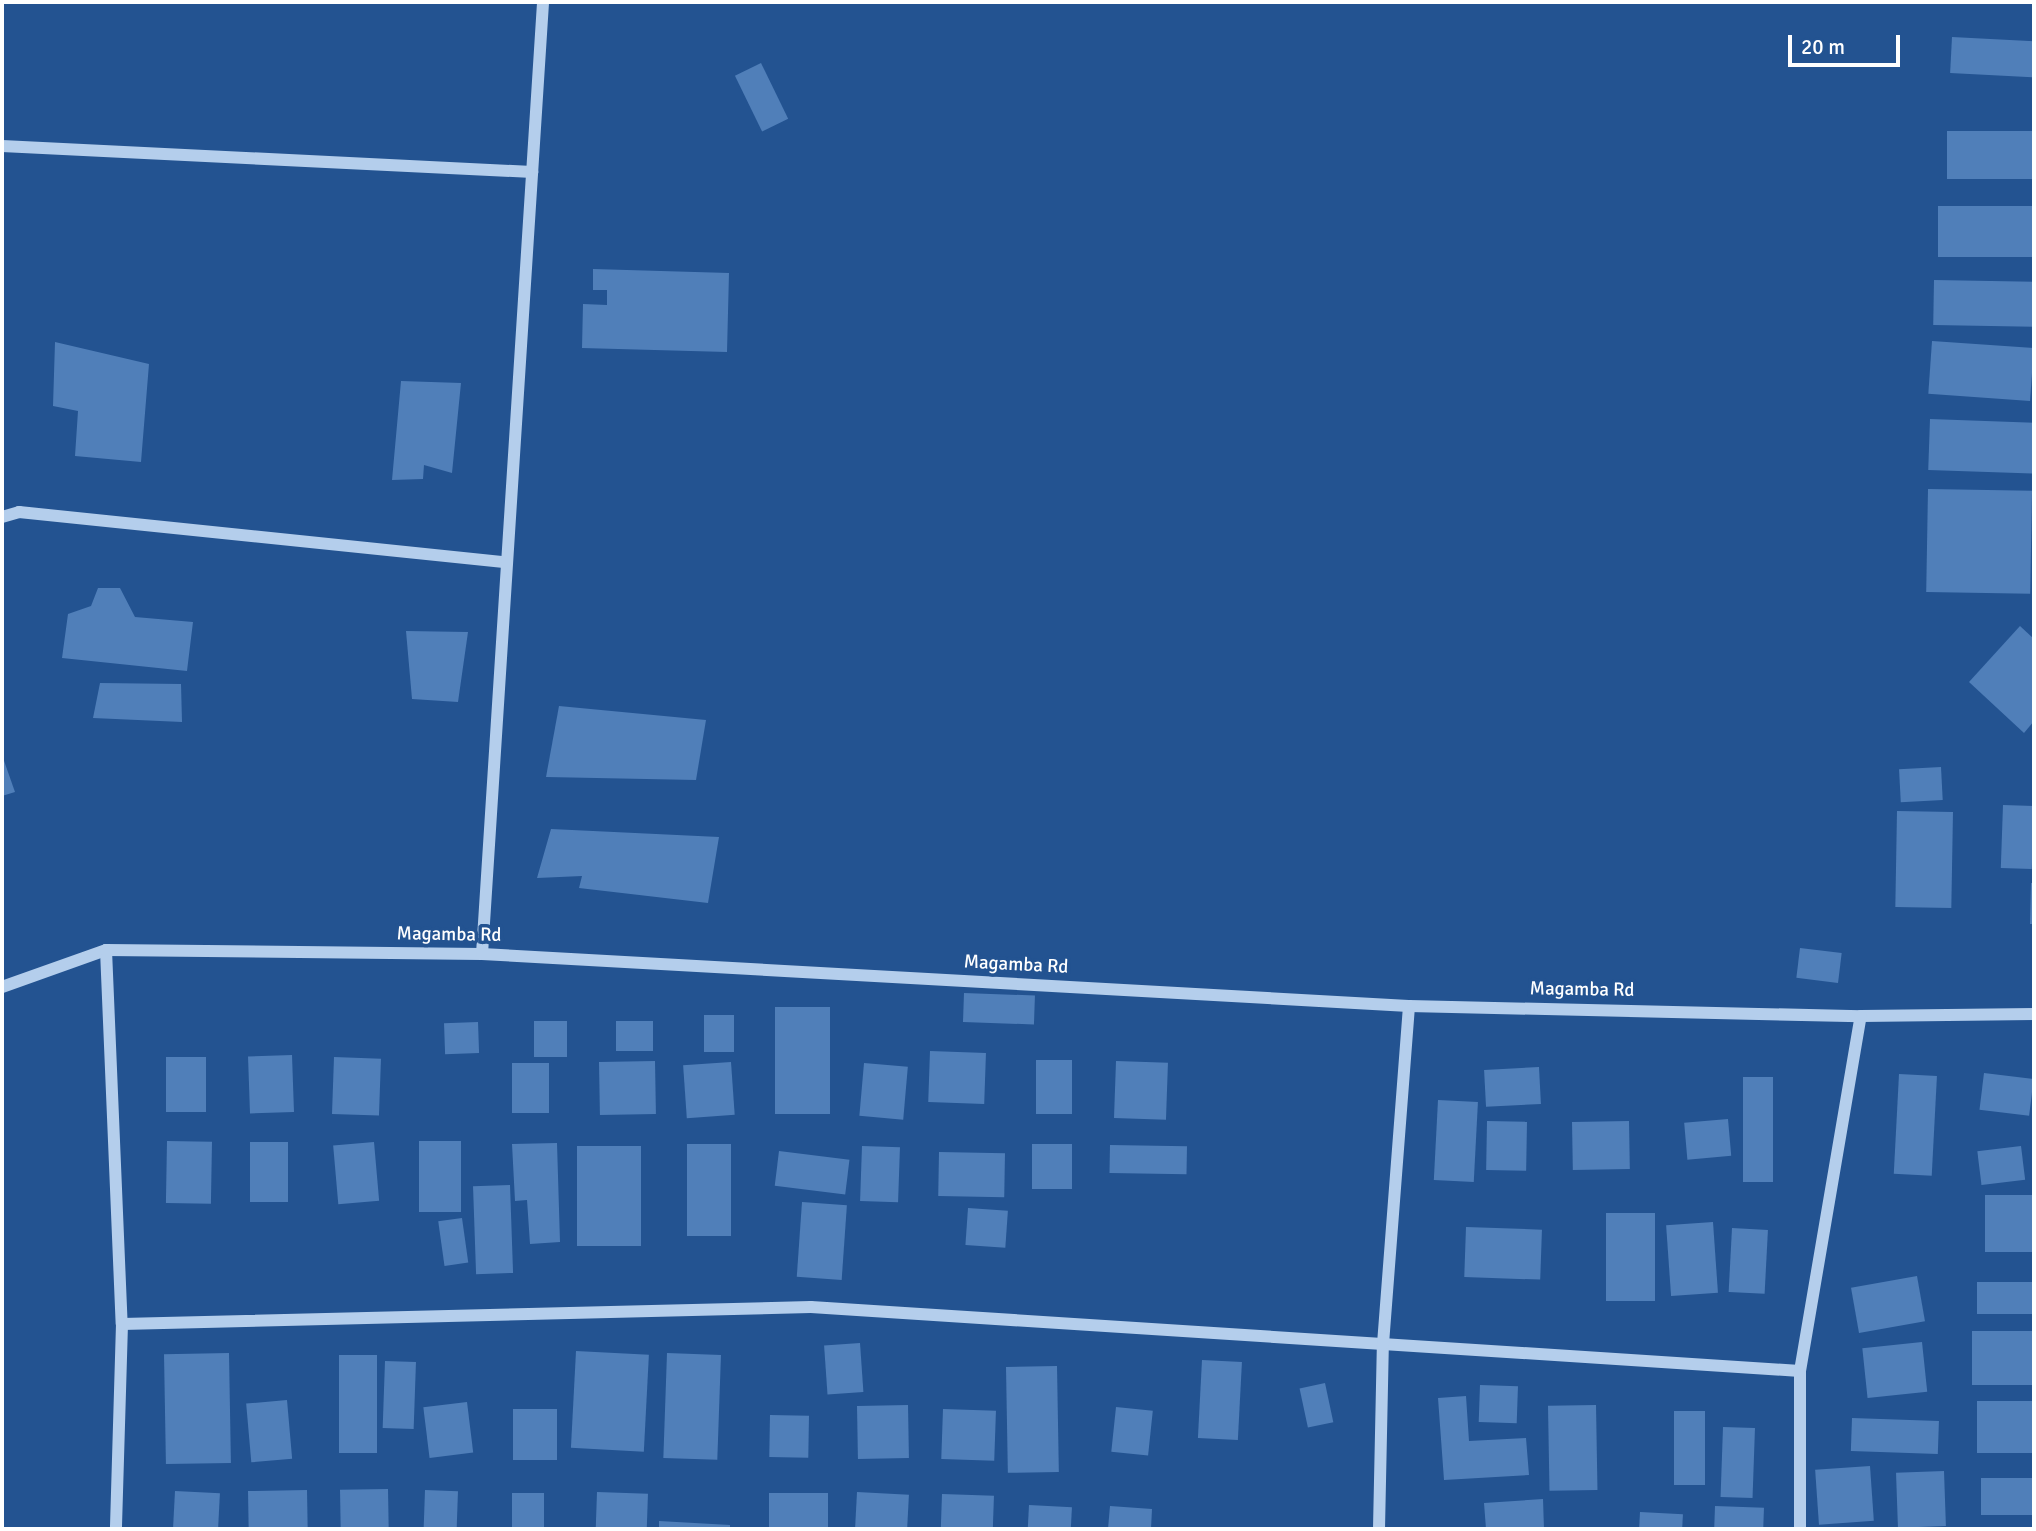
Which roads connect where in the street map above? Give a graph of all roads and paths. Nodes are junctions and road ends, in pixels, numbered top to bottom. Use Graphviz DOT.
graph roads {
  1 [pos="543,2"];
  2 [pos="2,146"];
  3 [pos="532,173"];
  4 [pos="2,517"];
  5 [pos="506,562"];
  6 [pos="106,950"];
  7 [pos="482,954"];
  8 [pos="2,987"];
  9 [pos="1409,1006"];
  10 [pos="2034,1014"];
  11 [pos="1861,1016"];
  12 [pos="122,1324"];
  13 [pos="1383,1344"];
  14 [pos="1800,1371"];
  15 [pos="116,1529"];
  16 [pos="1379,1529"];
  17 [pos="1800,1529"];
  1 -- 3 [label="street"];
  2 -- 3 [label="street"];
  3 -- 5 [label="street"];
  4 -- 5 [label="street"];
  5 -- 7 [label="street"];
  6 -- 7 [label="street, Magamba Rd"];
  6 -- 8 [label="street, Magamba Rd"];
  6 -- 12 [label="street"];
  7 -- 9 [label="street, Magamba Rd"];
  9 -- 11 [label="street, Magamba Rd"];
  9 -- 13 [label="street"];
  10 -- 11 [label="street, Magamba Rd"];
  11 -- 14 [label="street"];
  12 -- 13 [label="street"];
  12 -- 15 [label="street"];
  13 -- 14 [label="street"];
  13 -- 16 [label="street"];
  14 -- 17 [label="street"];
}
